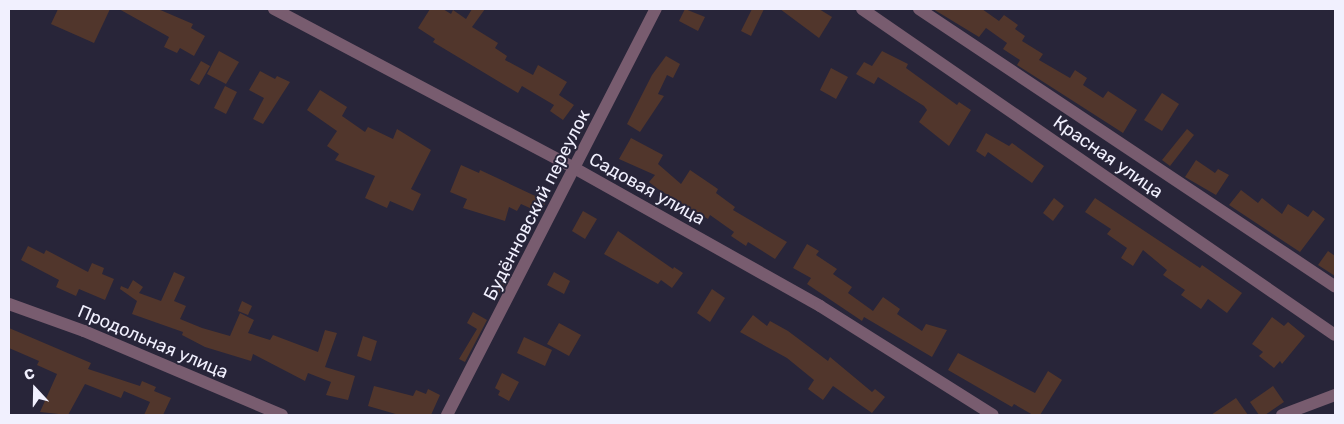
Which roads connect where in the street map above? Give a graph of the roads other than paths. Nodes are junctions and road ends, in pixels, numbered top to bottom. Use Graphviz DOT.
graph roads {
  1 [pos="274,9"];
  2 [pos="656,9"];
  3 [pos="862,9"];
  4 [pos="919,9"];
  5 [pos="576,169"];
  6 [pos="1335,286"];
  7 [pos="9,304"];
  8 [pos="1335,335"];
  9 [pos="1335,395"];
  10 [pos="282,415"];
  11 [pos="447,415"];
  12 [pos="994,415"];
  13 [pos="1282,415"];
  1 -- 5 [label="street, Садовая улица"];
  2 -- 5 [label="street, Будённовский переулок"];
  3 -- 8 [label="street, Красная улица"];
  4 -- 6 [label="street, Красная улица"];
  5 -- 11 [label="street, Будённовский переулок"];
  5 -- 12 [label="street, Садовая улица"];
  7 -- 10 [label="street, Продольная улица"];
  9 -- 13 [label="street"];
}
